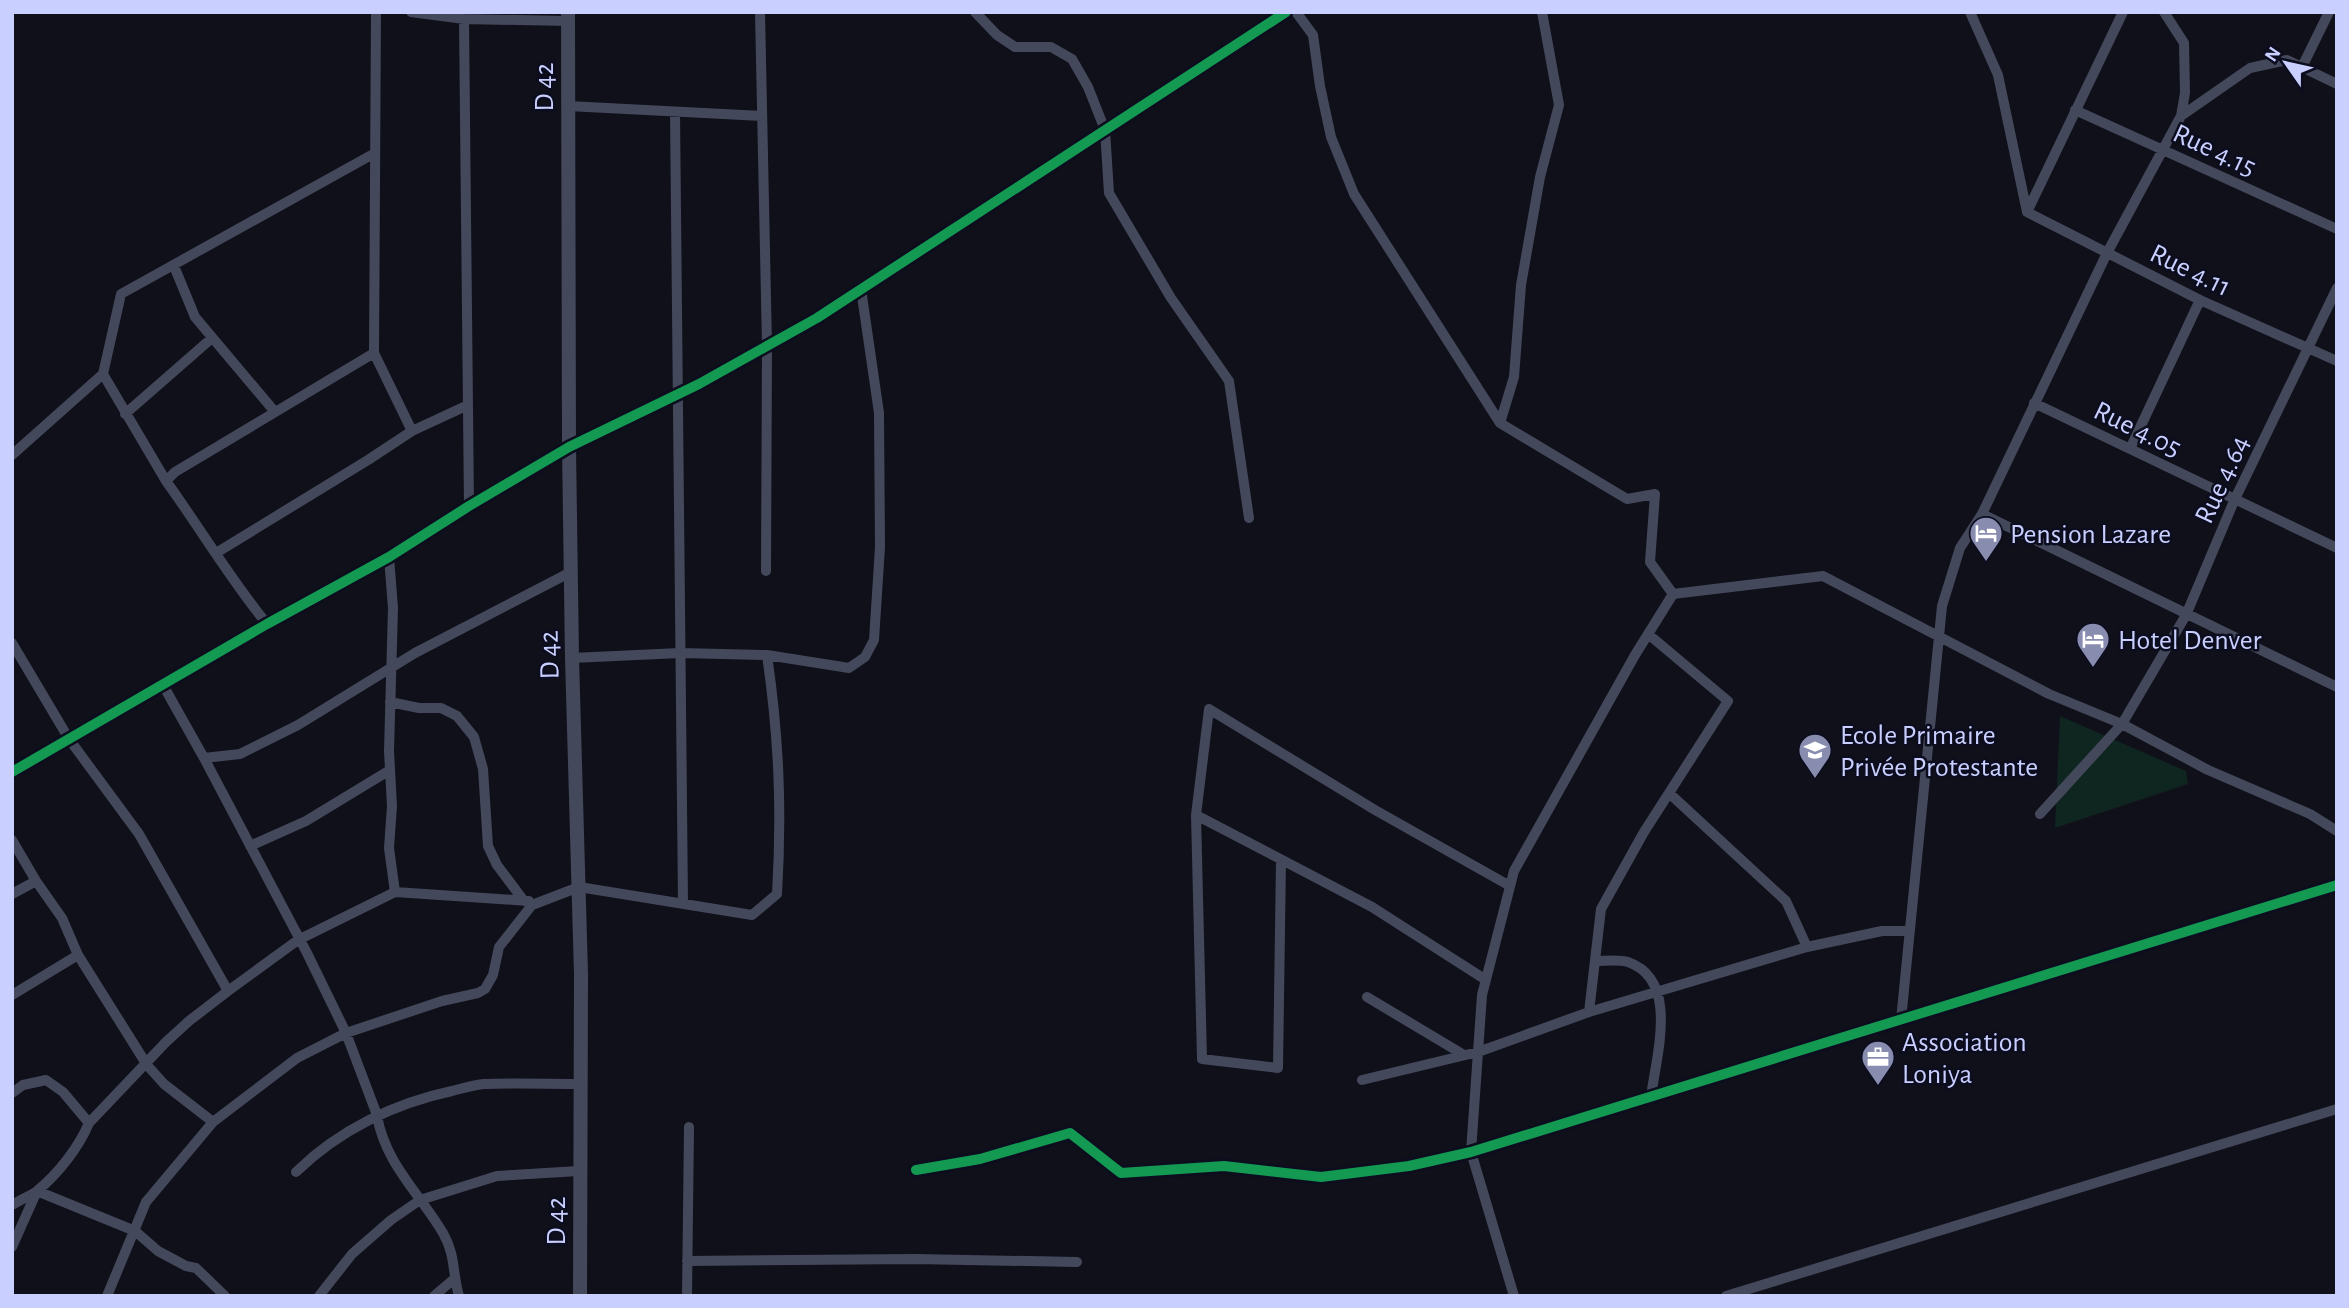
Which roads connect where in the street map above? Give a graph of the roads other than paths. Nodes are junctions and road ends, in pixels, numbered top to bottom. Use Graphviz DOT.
graph roads {
  1 [pos="376,12"];
  2 [pos="411,12"];
  3 [pos="760,12"];
  4 [pos="975,12"];
  5 [pos="1286,12"];
  6 [pos="1296,12"];
  7 [pos="1542,12"];
  8 [pos="1970,12"];
  9 [pos="2123,12"];
  10 [pos="2164,12"];
  11 [pos="2329,12"];
  12 [pos="425,13"];
  13 [pos="568,17"];
  14 [pos="464,19"];
  15 [pos="2302,67"];
  16 [pos="2337,84"];
  17 [pos="568,106"];
  18 [pos="2075,110"];
  19 [pos="675,112"];
  20 [pos="762,116"];
  21 [pos="2181,116"];
  22 [pos="1105,130"];
  23 [pos="2161,149"];
  24 [pos="375,153"];
  25 [pos="2027,212"];
  26 [pos="2337,229"];
  27 [pos="2107,253"];
  28 [pos="174,266"];
  29 [pos="2337,288"];
  30 [pos="861,289"];
  31 [pos="2200,300"];
  32 [pos="212,338"];
  33 [pos="767,346"];
  34 [pos="2309,348"];
  35 [pos="374,353"];
  36 [pos="2337,361"];
  37 [pos="103,374"];
  38 [pos="678,394"];
  39 [pos="2034,403"];
  40 [pos="468,405"];
  41 [pos="275,412"];
  42 [pos="125,414"];
  43 [pos="1500,423"];
  44 [pos="412,430"];
  45 [pos="569,447"];
  46 [pos="2130,449"];
  47 [pos="12,455"];
  48 [pos="166,481"];
  49 [pos="2234,501"];
  50 [pos="469,506"];
  51 [pos="1982,513"];
  52 [pos="1249,518"];
  53 [pos="2337,548"];
  54 [pos="216,553"];
  55 [pos="389,557"];
  56 [pos="766,570"];
  57 [pos="571,572"];
  58 [pos="1673,594"];
  59 [pos="2186,615"];
  60 [pos="267,624"];
  61 [pos="1648,634"];
  62 [pos="1937,635"];
  63 [pos="12,643"];
  64 [pos="680,653"];
  65 [pos="767,655"];
  66 [pos="572,658"];
  67 [pos="391,667"];
  68 [pos="163,685"];
  69 [pos="2337,687"];
  70 [pos="390,702"];
  71 [pos="2122,724"];
  72 [pos="69,739"];
  73 [pos="204,758"];
  74 [pos="390,770"];
  75 [pos="12,772"];
  76 [pos="1669,793"];
  77 [pos="2040,814"];
  78 [pos="1196,815"];
  79 [pos="2337,831"];
  80 [pos="12,840"];
  81 [pos="250,846"];
  82 [pos="1282,860"];
  83 [pos="36,881"];
  84 [pos="2337,885"];
  85 [pos="1510,886"];
  86 [pos="579,887"];
  87 [pos="395,892"];
  88 [pos="12,894"];
  89 [pos="524,901"];
  90 [pos="539,901"];
  91 [pos="682,903"];
  92 [pos="1909,931"];
  93 [pos="298,940"];
  94 [pos="1807,947"];
  95 [pos="78,955"];
  96 [pos="1595,961"];
  97 [pos="1486,979"];
  98 [pos="228,991"];
  99 [pos="1659,992"];
  100 [pos="12,995"];
  101 [pos="1367,998"];
  102 [pos="1589,1012"];
  103 [pos="1900,1020"];
  104 [pos="346,1033"];
  105 [pos="1478,1052"];
  106 [pos="1464,1055"];
  107 [pos="146,1065"];
  108 [pos="1362,1080"];
  109 [pos="581,1084"];
  110 [pos="12,1093"];
  111 [pos="1651,1097"];
  112 [pos="2337,1110"];
  113 [pos="377,1115"];
  114 [pos="213,1122"];
  115 [pos="89,1123"];
  116 [pos="689,1127"];
  117 [pos="1471,1152"];
  118 [pos="915,1170"];
  119 [pos="579,1171"];
  120 [pos="296,1172"];
  121 [pos="37,1191"];
  122 [pos="420,1200"];
  123 [pos="12,1205"];
  124 [pos="135,1231"];
  125 [pos="12,1247"];
  126 [pos="687,1261"];
  127 [pos="1077,1262"];
  128 [pos="454,1279"];
  129 [pos="107,1296"];
  130 [pos="225,1296"];
  131 [pos="319,1296"];
  132 [pos="434,1296"];
  133 [pos="459,1296"];
  134 [pos="580,1296"];
  135 [pos="687,1296"];
  136 [pos="1514,1296"];
  137 [pos="1726,1296"];
  1 -- 24 [label="street"];
  2 -- 12 [label="street"];
  3 -- 20 [label="street"];
  4 -- 22 [label="street"];
  5 -- 22 [label="street"];
  6 -- 43 [label="street"];
  7 -- 43 [label="street"];
  8 -- 25 [label="street"];
  9 -- 18 [label="street"];
  10 -- 21 [label="street"];
  11 -- 15 [label="street"];
  12 -- 14 [label="street"];
  13 -- 14 [label="street"];
  13 -- 17 [label="street, D 42 / D 42"];
  14 -- 40 [label="street"];
  15 -- 16 [label="street"];
  15 -- 21 [label="street"];
  17 -- 19 [label="street"];
  17 -- 45 [label="street, D 42 / D 42"];
  18 -- 23 [label="street, Rue 4.15"];
  18 -- 25 [label="street"];
  19 -- 20 [label="street"];
  19 -- 38 [label="street"];
  20 -- 33 [label="street"];
  21 -- 23 [label="street"];
  22 -- 30 [label="street"];
  22 -- 52 [label="street"];
  23 -- 26 [label="street, Rue 4.15"];
  23 -- 27 [label="street"];
  24 -- 28 [label="street"];
  24 -- 35 [label="street"];
  25 -- 27 [label="street, Rue 4.11"];
  27 -- 31 [label="street, Rue 4.11"];
  27 -- 39 [label="street"];
  28 -- 32 [label="street"];
  28 -- 37 [label="street"];
  29 -- 34 [label="street, Rue 4.64"];
  30 -- 33 [label="street"];
  30 -- 65 [label="street"];
  31 -- 34 [label="street, Rue 4.11"];
  31 -- 46 [label="street"];
  32 -- 41 [label="street"];
  32 -- 42 [label="street"];
  33 -- 38 [label="street"];
  33 -- 56 [label="street"];
  34 -- 36 [label="street, Rue 4.11"];
  34 -- 49 [label="street, Rue 4.64"];
  35 -- 41 [label="street"];
  35 -- 44 [label="street"];
  37 -- 42 [label="street"];
  37 -- 47 [label="street"];
  38 -- 45 [label="street"];
  38 -- 64 [label="street"];
  39 -- 46 [label="street, Rue 4.05"];
  39 -- 51 [label="street"];
  40 -- 44 [label="street"];
  40 -- 50 [label="street"];
  41 -- 48 [label="street"];
  42 -- 48 [label="street"];
  43 -- 58 [label="street"];
  44 -- 54 [label="street"];
  45 -- 50 [label="street"];
  45 -- 57 [label="street, D 42 / D 42"];
  46 -- 49 [label="street, Rue 4.05"];
  48 -- 54 [label="street"];
  49 -- 53 [label="street, Rue 4.05"];
  49 -- 59 [label="street, Rue 4.64"];
  50 -- 55 [label="street"];
  51 -- 59 [label="street"];
  51 -- 62 [label="street"];
  54 -- 60 [label="street"];
  55 -- 60 [label="street"];
  55 -- 67 [label="street"];
  57 -- 66 [label="street, D 42 / D 42"];
  57 -- 67 [label="street"];
  58 -- 61 [label="street"];
  58 -- 62 [label="street"];
  59 -- 69 [label="street"];
  59 -- 71 [label="street, Rue 4.64"];
  60 -- 68 [label="street"];
  61 -- 76 [label="street"];
  61 -- 85 [label="street"];
  62 -- 71 [label="street"];
  62 -- 92 [label="street"];
  63 -- 72 [label="street"];
  64 -- 65 [label="street"];
  64 -- 66 [label="street"];
  64 -- 91 [label="street"];
  65 -- 91 [label="street"];
  66 -- 86 [label="street, D 42 / D 42"];
  67 -- 70 [label="street"];
  67 -- 73 [label="street"];
  68 -- 72 [label="street"];
  68 -- 73 [label="street"];
  70 -- 74 [label="street"];
  70 -- 89 [label="street"];
  71 -- 77 [label="street, Rue 4.64"];
  71 -- 79 [label="street"];
  72 -- 75 [label="street"];
  72 -- 98 [label="street"];
  73 -- 81 [label="street"];
  74 -- 81 [label="street"];
  74 -- 87 [label="street"];
  76 -- 94 [label="street"];
  76 -- 96 [label="street"];
  78 -- 82 [label="street"];
  78 -- 82 [label="street"];
  78 -- 85 [label="street"];
  80 -- 83 [label="street"];
  81 -- 93 [label="street"];
  82 -- 97 [label="street"];
  83 -- 88 [label="street"];
  83 -- 95 [label="street"];
  84 -- 103 [label="street"];
  85 -- 97 [label="street"];
  86 -- 90 [label="street"];
  86 -- 91 [label="street"];
  86 -- 109 [label="street, D 42 / D 42"];
  87 -- 89 [label="street"];
  87 -- 93 [label="street"];
  89 -- 90 [label="street"];
  90 -- 104 [label="street"];
  92 -- 94 [label="street"];
  92 -- 103 [label="street"];
  93 -- 98 [label="street"];
  93 -- 104 [label="street"];
  94 -- 99 [label="street"];
  95 -- 100 [label="street"];
  95 -- 107 [label="street"];
  96 -- 99 [label="street"];
  96 -- 102 [label="street"];
  97 -- 105 [label="street"];
  98 -- 107 [label="street"];
  99 -- 102 [label="street"];
  99 -- 111 [label="street"];
  101 -- 106 [label="street"];
  102 -- 105 [label="street"];
  103 -- 111 [label="street"];
  104 -- 113 [label="street"];
  104 -- 114 [label="street"];
  105 -- 106 [label="street"];
  105 -- 117 [label="street"];
  106 -- 108 [label="street"];
  107 -- 114 [label="street"];
  107 -- 115 [label="street"];
  109 -- 113 [label="street"];
  109 -- 119 [label="street, D 42 / D 42"];
  110 -- 115 [label="street"];
  111 -- 117 [label="street"];
  112 -- 137 [label="street"];
  113 -- 120 [label="street"];
  113 -- 122 [label="street"];
  114 -- 124 [label="street"];
  115 -- 121 [label="street"];
  116 -- 126 [label="street"];
  117 -- 118 [label="street"];
  117 -- 136 [label="street"];
  119 -- 122 [label="street"];
  119 -- 134 [label="street, D 42 / D 42"];
  121 -- 123 [label="street"];
  121 -- 124 [label="street"];
  121 -- 125 [label="street"];
  122 -- 128 [label="street"];
  122 -- 131 [label="street"];
  124 -- 129 [label="street"];
  124 -- 130 [label="street"];
  126 -- 127 [label="street"];
  126 -- 135 [label="street"];
  128 -- 132 [label="street"];
  128 -- 133 [label="street"];
}
